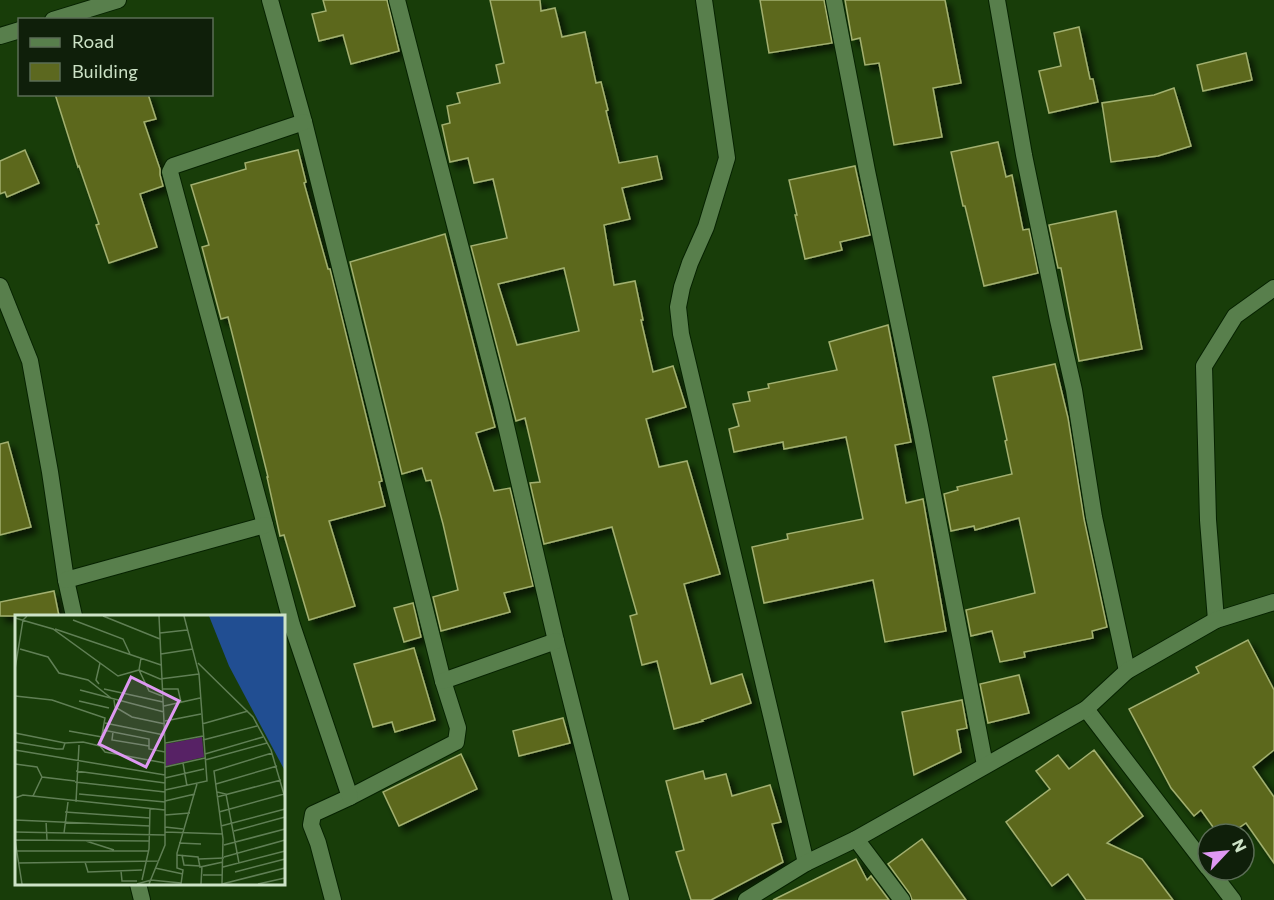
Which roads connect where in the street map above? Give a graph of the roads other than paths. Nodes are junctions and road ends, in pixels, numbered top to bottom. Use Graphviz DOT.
graph roads {
  1 [pos="118,0"];
  2 [pos="270,0"];
  3 [pos="397,0"];
  4 [pos="704,0"];
  5 [pos="834,0"];
  6 [pos="997,0"];
  7 [pos="60,18"];
  8 [pos="18,31"];
  9 [pos="0,36"];
  10 [pos="304,123"];
  11 [pos="0,286"];
  12 [pos="1274,288"];
  13 [pos="265,525"];
  14 [pos="66,580"];
  15 [pos="1274,602"];
  16 [pos="74,615"];
  17 [pos="1216,620"];
  18 [pos="556,641"];
  19 [pos="1127,671"];
  20 [pos="443,681"];
  21 [pos="1086,709"];
  22 [pos="985,765"];
  23 [pos="350,797"];
  24 [pos="856,839"];
  25 [pos="1196,852"];
  26 [pos="806,863"];
  27 [pos="1219,882"];
  28 [pos="138,885"];
  29 [pos="142,900"];
  30 [pos="333,900"];
  31 [pos="621,900"];
  32 [pos="746,900"];
  33 [pos="902,900"];
  34 [pos="1233,900"];
  1 -- 7 [label="street"];
  2 -- 10 [label="street"];
  3 -- 18 [label="street"];
  4 -- 26 [label="street"];
  5 -- 22 [label="street"];
  6 -- 19 [label="street"];
  8 -- 9 [label="street"];
  10 -- 13 [label="street"];
  10 -- 20 [label="street"];
  11 -- 14 [label="street"];
  12 -- 17 [label="street"];
  13 -- 14 [label="street"];
  13 -- 23 [label="street"];
  14 -- 16 [label="street"];
  15 -- 17 [label="street"];
  17 -- 19 [label="street"];
  18 -- 20 [label="street"];
  18 -- 31 [label="street"];
  19 -- 21 [label="street"];
  20 -- 23 [label="street"];
  21 -- 22 [label="street"];
  21 -- 25 [label="street"];
  22 -- 24 [label="street"];
  23 -- 30 [label="street"];
  24 -- 26 [label="street"];
  24 -- 33 [label="street"];
  26 -- 32 [label="street"];
  27 -- 34 [label="street"];
  28 -- 29 [label="street"];
}
